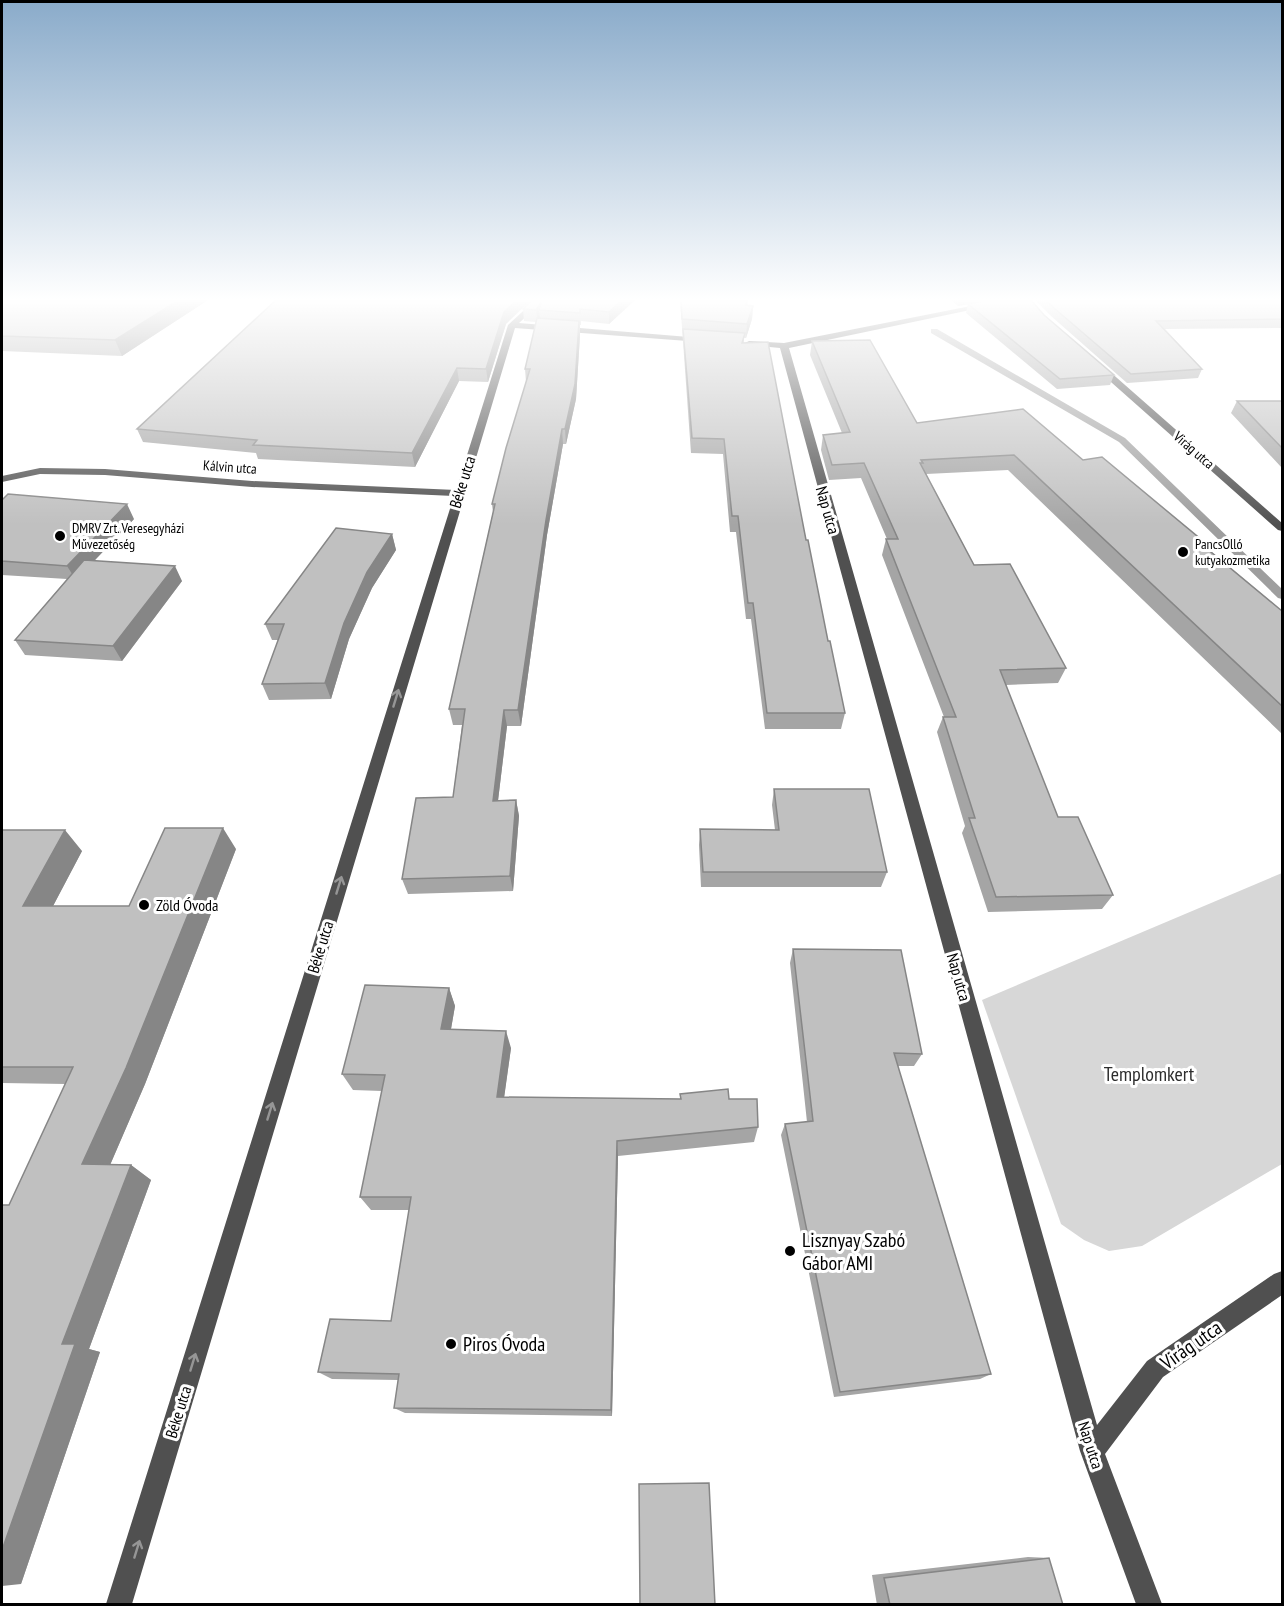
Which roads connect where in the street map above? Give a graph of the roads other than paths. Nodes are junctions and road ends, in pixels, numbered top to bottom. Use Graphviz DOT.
graph roads {
  1 [pos="496,375"];
  2 [pos="792,375"];
  3 [pos="1108,375"];
  4 [pos="2,479"];
  5 [pos="458,493"];
  6 [pos="1282,528"];
  7 [pos="1282,1282"];
  8 [pos="1092,1451"];
  9 [pos="119,1605"];
  10 [pos="1149,1605"];
  1 -- 5 [label="street, Béke utca"];
  2 -- 8 [label="street, Nap utca"];
  3 -- 6 [label="street, Virág utca"];
  4 -- 5 [label="street, Kálvin utca"];
  9 -- 5 [label="street, Béke utca, one-way"];
  7 -- 8 [label="street, Virág utca"];
  8 -- 10 [label="street, Nap utca"];
}
